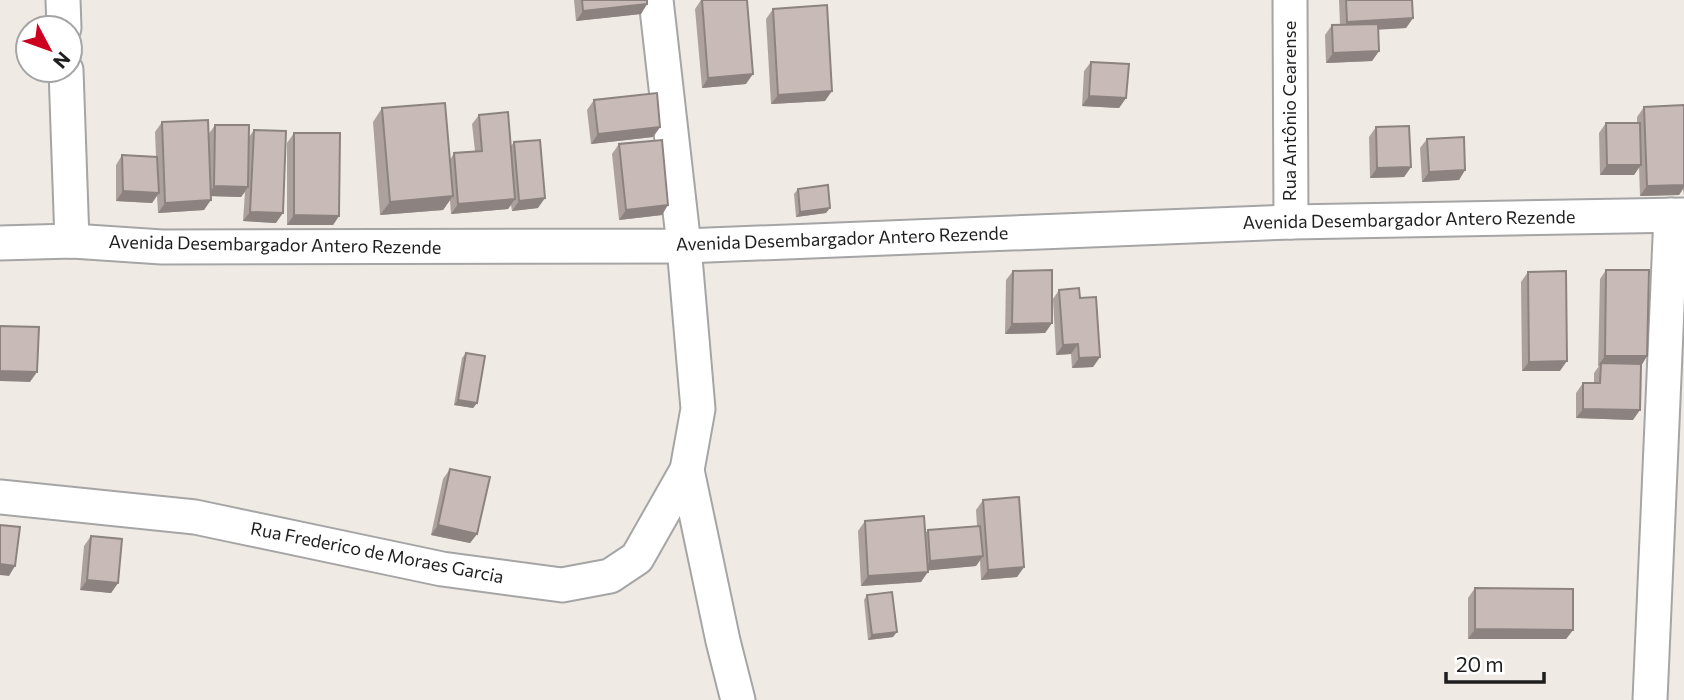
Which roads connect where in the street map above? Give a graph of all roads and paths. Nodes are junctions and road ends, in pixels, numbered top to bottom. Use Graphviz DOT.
graph roads {
  1 [pos="656,0"];
  2 [pos="1290,0"];
  3 [pos="66,84"];
  4 [pos="1678,215"];
  5 [pos="1291,222"];
  6 [pos="72,241"];
  7 [pos="0,243"];
  8 [pos="684,246"];
  9 [pos="687,470"];
  10 [pos="0,497"];
  11 [pos="738,700"];
  12 [pos="1650,700"];
  1 -- 8 [label="street, Rua Frederico de Moraes Garcia"];
  2 -- 5 [label="street, Rua Antônio Cearense"];
  3 -- 6 [label="street"];
  4 -- 5 [label="street, Avenida Desembargador Antero Rezende"];
  4 -- 12 [label="street"];
  5 -- 8 [label="street, Avenida Desembargador Antero Rezende"];
  6 -- 7 [label="street, Avenida Desembargador Antero Rezende"];
  6 -- 8 [label="street, Avenida Desembargador Antero Rezende"];
  8 -- 9 [label="street, Rua Frederico de Moraes Garcia"];
  9 -- 10 [label="street, Rua Frederico de Moraes Garcia"];
  9 -- 11 [label="street"];
}
